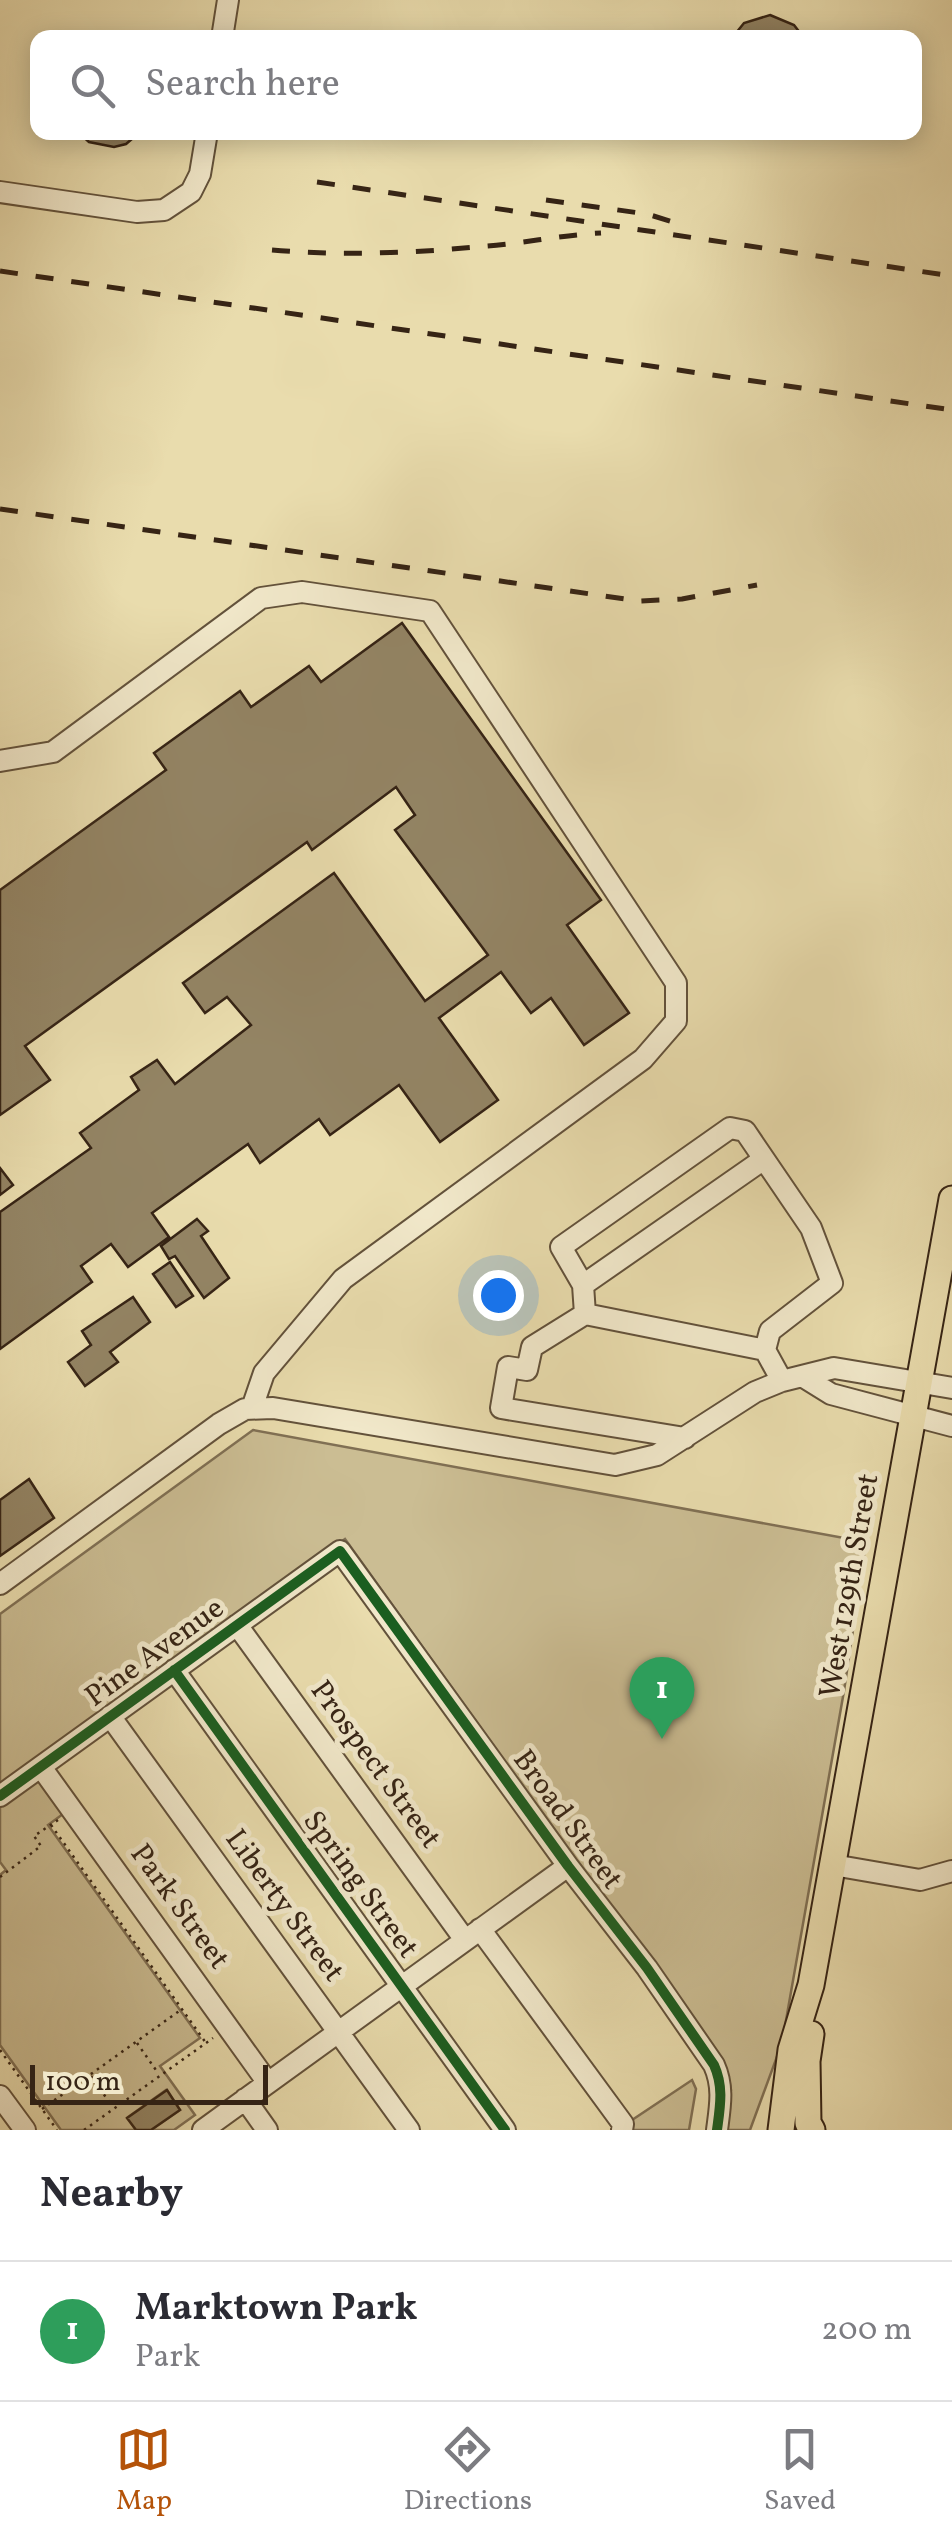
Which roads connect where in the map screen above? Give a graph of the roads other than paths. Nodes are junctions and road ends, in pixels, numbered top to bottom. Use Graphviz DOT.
graph roads {
  1 [pos="228,0"];
  2 [pos="223,30"];
  3 [pos="206,140"];
  4 [pos="0,192"];
  5 [pos="0,761"];
  6 [pos="764,1159"];
  7 [pos="952,1199"];
  8 [pos="584,1285"];
  9 [pos="586,1314"];
  10 [pos="764,1350"];
  11 [pos="792,1379"];
  12 [pos="919,1383"];
  13 [pos="952,1388"];
  14 [pos="252,1408"];
  15 [pos="914,1418"];
  16 [pos="952,1426"];
  17 [pos="685,1438"];
  18 [pos="340,1552"];
  19 [pos="0,1584"];
  20 [pos="236,1625"];
  21 [pos="174,1670"];
  22 [pos="110,1716"];
  23 [pos="41,1767"];
  24 [pos="0,1796"];
  25 [pos="832,1865"];
  26 [pos="568,1866"];
  27 [pos="952,1871"];
  28 [pos="473,1934"];
  29 [pos="811,1984"];
  30 [pos="402,1986"];
  31 [pos="338,2032"];
  32 [pos="268,2083"];
  33 [pos="0,2096"];
  34 [pos="245,2099"];
  35 [pos="24,2130"];
  36 [pos="203,2130"];
  37 [pos="267,2130"];
  38 [pos="409,2130"];
  39 [pos="505,2130"];
  40 [pos="622,2130"];
  41 [pos="717,2130"];
  42 [pos="781,2130"];
  43 [pos="812,2130"];
  1 -- 2 [label="street"];
  3 -- 4 [label="street"];
  5 -- 14 [label="street"];
  6 -- 8 [label="street"];
  6 -- 8 [label="street"];
  6 -- 10 [label="street"];
  7 -- 12 [label="main road, West 129th Street"];
  8 -- 9 [label="street"];
  9 -- 10 [label="street"];
  9 -- 17 [label="street"];
  10 -- 11 [label="street"];
  11 -- 12 [label="street"];
  11 -- 15 [label="street"];
  11 -- 17 [label="street"];
  12 -- 13 [label="street"];
  12 -- 15 [label="main road, West 129th Street"];
  14 -- 17 [label="street"];
  14 -- 19 [label="street"];
  15 -- 16 [label="street"];
  15 -- 25 [label="main road, West 129th Street"];
  18 -- 20 [label="street, Pine Avenue"];
  18 -- 26 [label="street, Broad Street"];
  20 -- 21 [label="street, Pine Avenue"];
  20 -- 28 [label="street, Prospect Street"];
  21 -- 22 [label="street, Pine Avenue"];
  21 -- 30 [label="street, Spring Street"];
  22 -- 23 [label="street, Pine Avenue"];
  22 -- 31 [label="street, Liberty Street"];
  23 -- 24 [label="street, Pine Avenue"];
  23 -- 32 [label="street, Park Street"];
  25 -- 27 [label="street"];
  25 -- 29 [label="main road, West 129th Street"];
  26 -- 28 [label="street"];
  26 -- 41 [label="street, Broad Street"];
  28 -- 30 [label="street"];
  28 -- 40 [label="street, Prospect Street"];
  29 -- 42 [label="main road, West 129th Street"];
  29 -- 43 [label="main road, West 129th Street"];
  30 -- 31 [label="street"];
  30 -- 39 [label="street, Spring Street"];
  31 -- 32 [label="street"];
  31 -- 38 [label="street, Liberty Street"];
  32 -- 34 [label="street"];
  33 -- 35 [label="street"];
  34 -- 36 [label="street"];
  34 -- 37 [label="street"];
}
